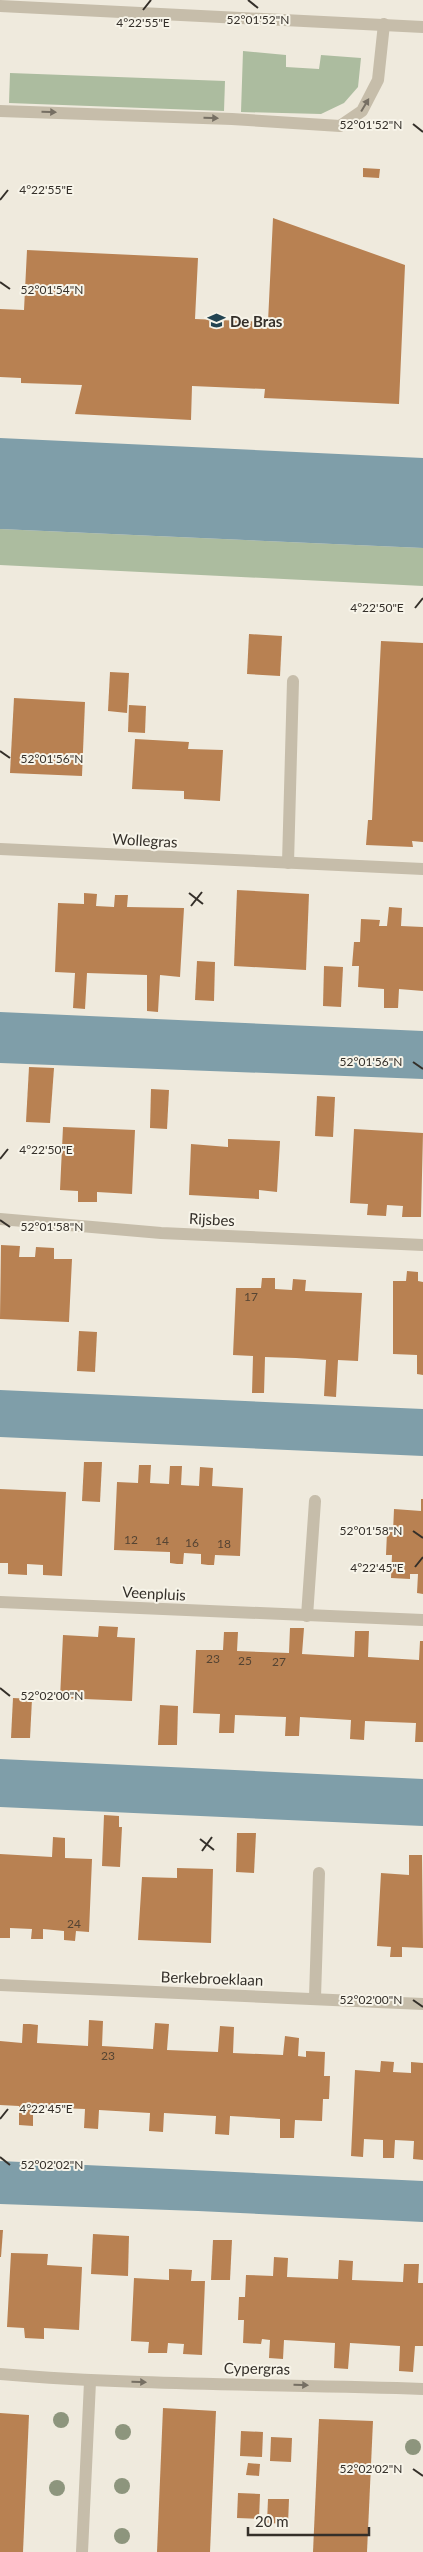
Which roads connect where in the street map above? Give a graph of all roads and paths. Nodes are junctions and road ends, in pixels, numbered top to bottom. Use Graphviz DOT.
graph roads {
  1 [pos="0,6"];
  2 [pos="384,24"];
  3 [pos="423,27"];
  4 [pos="0,111"];
  5 [pos="293,681"];
  6 [pos="0,849"];
  7 [pos="288,863"];
  8 [pos="423,869"];
  9 [pos="0,1219"];
  10 [pos="423,1245"];
  11 [pos="315,1501"];
  12 [pos="0,1602"];
  13 [pos="307,1616"];
  14 [pos="423,1620"];
  15 [pos="319,1873"];
  16 [pos="0,1985"];
  17 [pos="315,1997"];
  18 [pos="423,2004"];
  19 [pos="0,2374"];
  20 [pos="90,2382"];
  21 [pos="423,2389"];
  22 [pos="82,2552"];
  1 -- 2 [label="street"];
  2 -- 3 [label="street"];
  4 -- 2 [label="street, one-way"];
  5 -- 7 [label="street"];
  6 -- 7 [label="street, Wollegras"];
  7 -- 8 [label="street, Wollegras"];
  9 -- 10 [label="street, Rijsbes"];
  11 -- 13 [label="street"];
  12 -- 13 [label="street, Veenpluis"];
  13 -- 14 [label="street, Veenpluis"];
  15 -- 17 [label="street"];
  16 -- 17 [label="street, Berkebroeklaan"];
  17 -- 18 [label="street, Berkebroeklaan"];
  19 -- 20 [label="street, Cypergras"];
  20 -- 21 [label="street, Cypergras, one-way"];
  20 -- 22 [label="street"];
}
